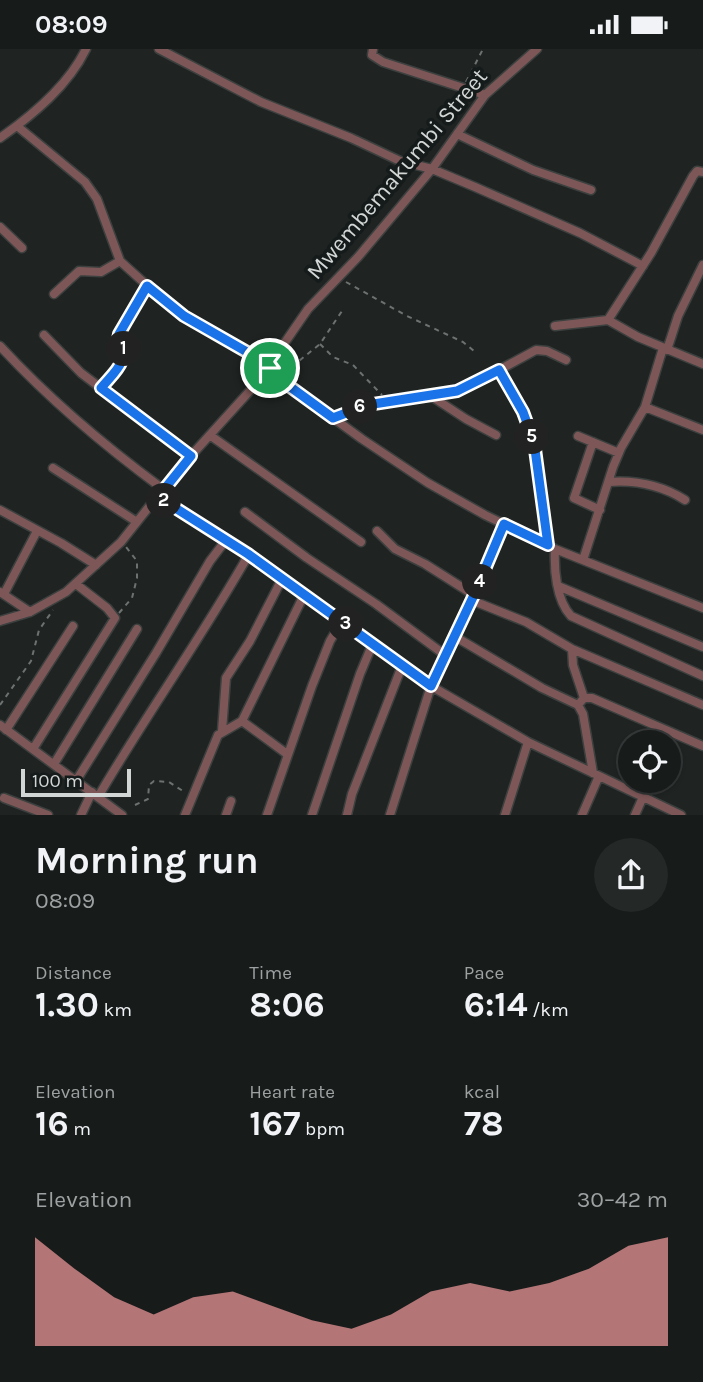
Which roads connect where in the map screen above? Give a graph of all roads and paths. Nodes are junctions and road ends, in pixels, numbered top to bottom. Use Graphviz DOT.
graph roads {
  1 [pos="86,49"];
  2 [pos="159,49"];
  3 [pos="373,49"];
  4 [pos="483,49"];
  5 [pos="537,49"];
  6 [pos="469,89"];
  7 [pos="485,95"];
  8 [pos="17,126"];
  9 [pos="457,134"];
  10 [pos="0,138"];
  11 [pos="432,169"];
  12 [pos="703,171"];
  13 [pos="591,190"];
  14 [pos="0,227"];
  15 [pos="22,248"];
  16 [pos="120,261"];
  17 [pos="703,265"];
  18 [pos="643,266"];
  19 [pos="340,277"];
  20 [pos="147,286"];
  21 [pos="54,294"];
  22 [pos="342,311"];
  23 [pos="608,320"];
  24 [pos="555,326"];
  25 [pos="44,335"];
  26 [pos="320,344"];
  27 [pos="0,346"];
  28 [pos="665,349"];
  29 [pos="474,351"];
  30 [pos="566,360"];
  31 [pos="703,364"];
  32 [pos="270,368"];
  33 [pos="499,370"];
  34 [pos="278,378"];
  35 [pos="101,388"];
  36 [pos="431,396"];
  37 [pos="387,402"];
  38 [pos="645,407"];
  39 [pos="333,418"];
  40 [pos="703,430"];
  41 [pos="496,435"];
  42 [pos="211,436"];
  43 [pos="578,436"];
  44 [pos="593,442"];
  45 [pos="619,453"];
  46 [pos="191,456"];
  47 [pos="53,468"];
  48 [pos="609,482"];
  49 [pos="161,493"];
  50 [pos="685,500"];
  51 [pos="0,510"];
  52 [pos="600,510"];
  53 [pos="244,512"];
  54 [pos="137,522"];
  55 [pos="504,524"];
  56 [pos="37,531"];
  57 [pos="377,531"];
  58 [pos="226,540"];
  59 [pos="121,542"];
  60 [pos="361,542"];
  61 [pos="551,547"];
  62 [pos="248,554"];
  63 [pos="583,560"];
  64 [pos="96,565"];
  65 [pos="282,579"];
  66 [pos="76,584"];
  67 [pos="558,586"];
  68 [pos="2,593"];
  69 [pos="304,595"];
  70 [pos="473,598"];
  71 [pos="50,602"];
  72 [pos="703,608"];
  73 [pos="30,612"];
  74 [pos="116,618"];
  75 [pos="0,621"];
  76 [pos="342,621"];
  77 [pos="72,626"];
  78 [pos="137,629"];
  79 [pos="454,636"];
  80 [pos="373,643"];
  81 [pos="703,647"];
  82 [pos="572,649"];
  83 [pos="445,655"];
  84 [pos="402,666"];
  85 [pos="703,676"];
  86 [pos="431,686"];
  87 [pos="581,701"];
  88 [pos="0,705"];
  89 [pos="703,705"];
  90 [pos="242,720"];
  91 [pos="3,727"];
  92 [pos="661,729"];
  93 [pos="222,731"];
  94 [pos="528,742"];
  95 [pos="703,746"];
  96 [pos="33,749"];
  97 [pos="287,754"];
  98 [pos="54,764"];
  99 [pos="596,774"];
  100 [pos="76,781"];
  101 [pos="618,785"];
  102 [pos="634,793"];
  103 [pos="95,794"];
  104 [pos="193,797"];
  105 [pos="643,797"];
  106 [pos="4,798"];
  107 [pos="231,801"];
  108 [pos="135,805"];
  109 [pos="48,815"];
  110 [pos="81,815"];
  111 [pos="122,815"];
  112 [pos="185,815"];
  113 [pos="226,815"];
  114 [pos="267,815"];
  115 [pos="312,815"];
  116 [pos="347,815"];
  117 [pos="390,815"];
  118 [pos="505,815"];
  119 [pos="582,815"];
  120 [pos="635,815"];
  121 [pos="681,815"];
  1 -- 8 [label="street"];
  2 -- 11 [label="street"];
  3 -- 6 [label="street"];
  4 -- 6 [label="path"];
  5 -- 7 [label="street, Mwembemakumbi Street"];
  6 -- 7 [label="street"];
  7 -- 9 [label="street, Mwembemakumbi Street"];
  8 -- 10 [label="street"];
  8 -- 16 [label="street"];
  9 -- 11 [label="street, Mwembemakumbi Street"];
  9 -- 13 [label="street"];
  11 -- 18 [label="street"];
  11 -- 19 [label="street, Mwembemakumbi Street"];
  12 -- 18 [label="street"];
  14 -- 15 [label="street"];
  16 -- 20 [label="street"];
  16 -- 21 [label="street"];
  17 -- 28 [label="street"];
  18 -- 23 [label="street"];
  19 -- 29 [label="path"];
  19 -- 32 [label="street, Mwembemakumbi Street"];
  20 -- 32 [label="street"];
  20 -- 35 [label="street"];
  22 -- 26 [label="path"];
  23 -- 24 [label="street"];
  23 -- 28 [label="street"];
  25 -- 35 [label="street"];
  26 -- 34 [label="path"];
  26 -- 37 [label="path"];
  27 -- 49 [label="street"];
  28 -- 31 [label="street"];
  28 -- 38 [label="street"];
  30 -- 33 [label="street"];
  32 -- 34 [label="street"];
  32 -- 42 [label="street, Mwembemakumbi Street"];
  33 -- 36 [label="street"];
  33 -- 61 [label="street"];
  34 -- 39 [label="street"];
  35 -- 46 [label="street"];
  36 -- 37 [label="street"];
  36 -- 41 [label="street"];
  37 -- 39 [label="street"];
  38 -- 40 [label="street"];
  38 -- 45 [label="street"];
  39 -- 55 [label="street"];
  42 -- 46 [label="street, Mwembemakumbi Street"];
  42 -- 60 [label="street"];
  43 -- 44 [label="street"];
  44 -- 45 [label="street"];
  44 -- 52 [label="street"];
  45 -- 48 [label="street"];
  46 -- 49 [label="street, Mwembemakumbi Street"];
  47 -- 54 [label="street"];
  48 -- 50 [label="street"];
  48 -- 52 [label="street"];
  49 -- 54 [label="street, Mwembemakumbi Street"];
  49 -- 58 [label="street"];
  51 -- 56 [label="street"];
  52 -- 63 [label="street"];
  53 -- 83 [label="street"];
  54 -- 59 [label="street, Mwembemakumbi Street"];
  55 -- 61 [label="street"];
  55 -- 70 [label="street"];
  56 -- 64 [label="street"];
  56 -- 68 [label="street"];
  57 -- 70 [label="street"];
  58 -- 62 [label="street"];
  58 -- 100 [label="street"];
  59 -- 64 [label="street, Mwembemakumbi Street"];
  59 -- 74 [label="path"];
  61 -- 63 [label="street"];
  61 -- 67 [label="street"];
  62 -- 65 [label="street"];
  62 -- 103 [label="street"];
  63 -- 72 [label="street"];
  64 -- 66 [label="street, Mwembemakumbi Street"];
  65 -- 69 [label="street"];
  65 -- 93 [label="street"];
  66 -- 71 [label="street, Mwembemakumbi Street"];
  66 -- 74 [label="street"];
  67 -- 81 [label="street"];
  67 -- 85 [label="street"];
  68 -- 73 [label="street"];
  69 -- 76 [label="street"];
  69 -- 90 [label="street"];
  70 -- 79 [label="street"];
  70 -- 82 [label="street"];
  71 -- 73 [label="street, Mwembemakumbi Street"];
  71 -- 88 [label="path"];
  73 -- 75 [label="street, Mwembemakumbi Street"];
  74 -- 96 [label="street"];
  76 -- 80 [label="street"];
  76 -- 97 [label="street"];
  77 -- 91 [label="street"];
  78 -- 98 [label="street"];
  79 -- 83 [label="street"];
  79 -- 87 [label="street"];
  80 -- 84 [label="street"];
  80 -- 115 [label="street"];
  82 -- 87 [label="street"];
  82 -- 89 [label="street"];
  83 -- 86 [label="street"];
  84 -- 86 [label="street"];
  84 -- 116 [label="street"];
  86 -- 94 [label="street"];
  86 -- 117 [label="street"];
  87 -- 92 [label="street"];
  87 -- 99 [label="street"];
  90 -- 93 [label="street"];
  90 -- 97 [label="street"];
  91 -- 96 [label="street"];
  92 -- 95 [label="street"];
  93 -- 104 [label="street"];
  94 -- 99 [label="street"];
  94 -- 118 [label="street"];
  96 -- 98 [label="street"];
  97 -- 114 [label="street"];
  98 -- 100 [label="street"];
  99 -- 101 [label="street"];
  99 -- 119 [label="street"];
  100 -- 103 [label="street"];
  102 -- 105 [label="street"];
  103 -- 110 [label="street"];
  103 -- 111 [label="street"];
  104 -- 108 [label="path"];
  104 -- 112 [label="street"];
  105 -- 120 [label="street"];
  105 -- 121 [label="street"];
  106 -- 109 [label="street"];
  107 -- 113 [label="street"];
}
